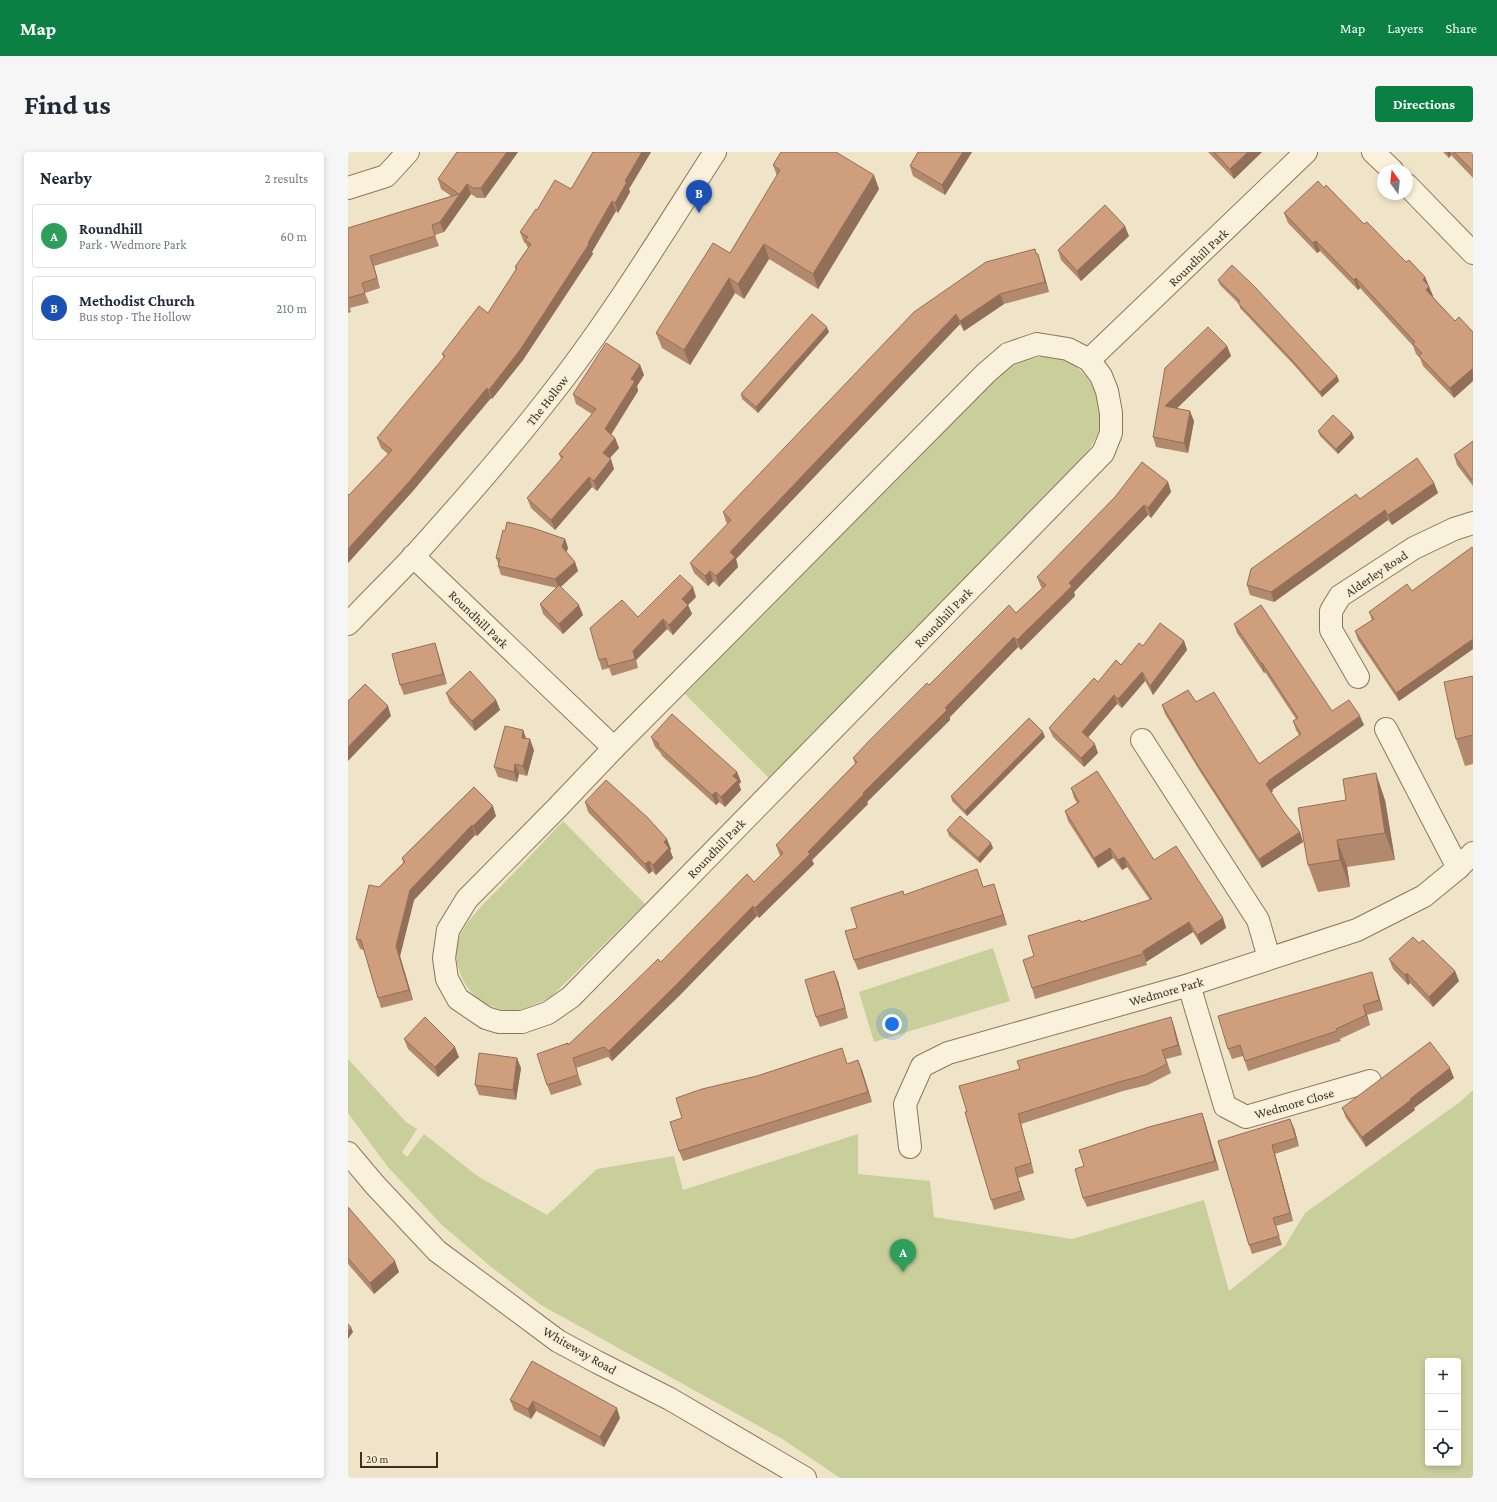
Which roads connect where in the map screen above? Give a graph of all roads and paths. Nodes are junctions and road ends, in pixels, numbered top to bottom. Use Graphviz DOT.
graph roads {
  1 [pos="408,152"];
  2 [pos="715,152"];
  3 [pos="1306,152"];
  4 [pos="1373,152"];
  5 [pos="1386,164"];
  6 [pos="348,188"];
  7 [pos="1413,191"];
  8 [pos="1473,253"];
  9 [pos="1089,360"];
  10 [pos="1473,523"];
  11 [pos="413,556"];
  12 [pos="352,611"];
  13 [pos="1358,677"];
  14 [pos="1386,729"];
  15 [pos="1142,740"];
  16 [pos="614,748"];
  17 [pos="1466,860"];
  18 [pos="1269,958"];
  19 [pos="1189,985"];
  20 [pos="1370,1081"];
  21 [pos="910,1148"];
  22 [pos="348,1153"];
  23 [pos="805,1478"];
  1 -- 6 [label="street"];
  2 -- 11 [label="street, The Hollow"];
  3 -- 9 [label="street, Roundhill Park"];
  4 -- 5 [label="street"];
  7 -- 8 [label="street"];
  9 -- 16 [label="street, Roundhill Park"];
  9 -- 16 [label="street, Roundhill Park"];
  10 -- 13 [label="street, Alderley Road"];
  11 -- 12 [label="street, The Hollow"];
  11 -- 16 [label="street, Roundhill Park"];
  14 -- 17 [label="street"];
  15 -- 18 [label="street"];
  17 -- 18 [label="street, Wedmore Park"];
  18 -- 19 [label="street, Wedmore Park"];
  19 -- 20 [label="street, Wedmore Close"];
  19 -- 21 [label="street, Wedmore Park"];
  22 -- 23 [label="street, Whiteway Road"];
}
